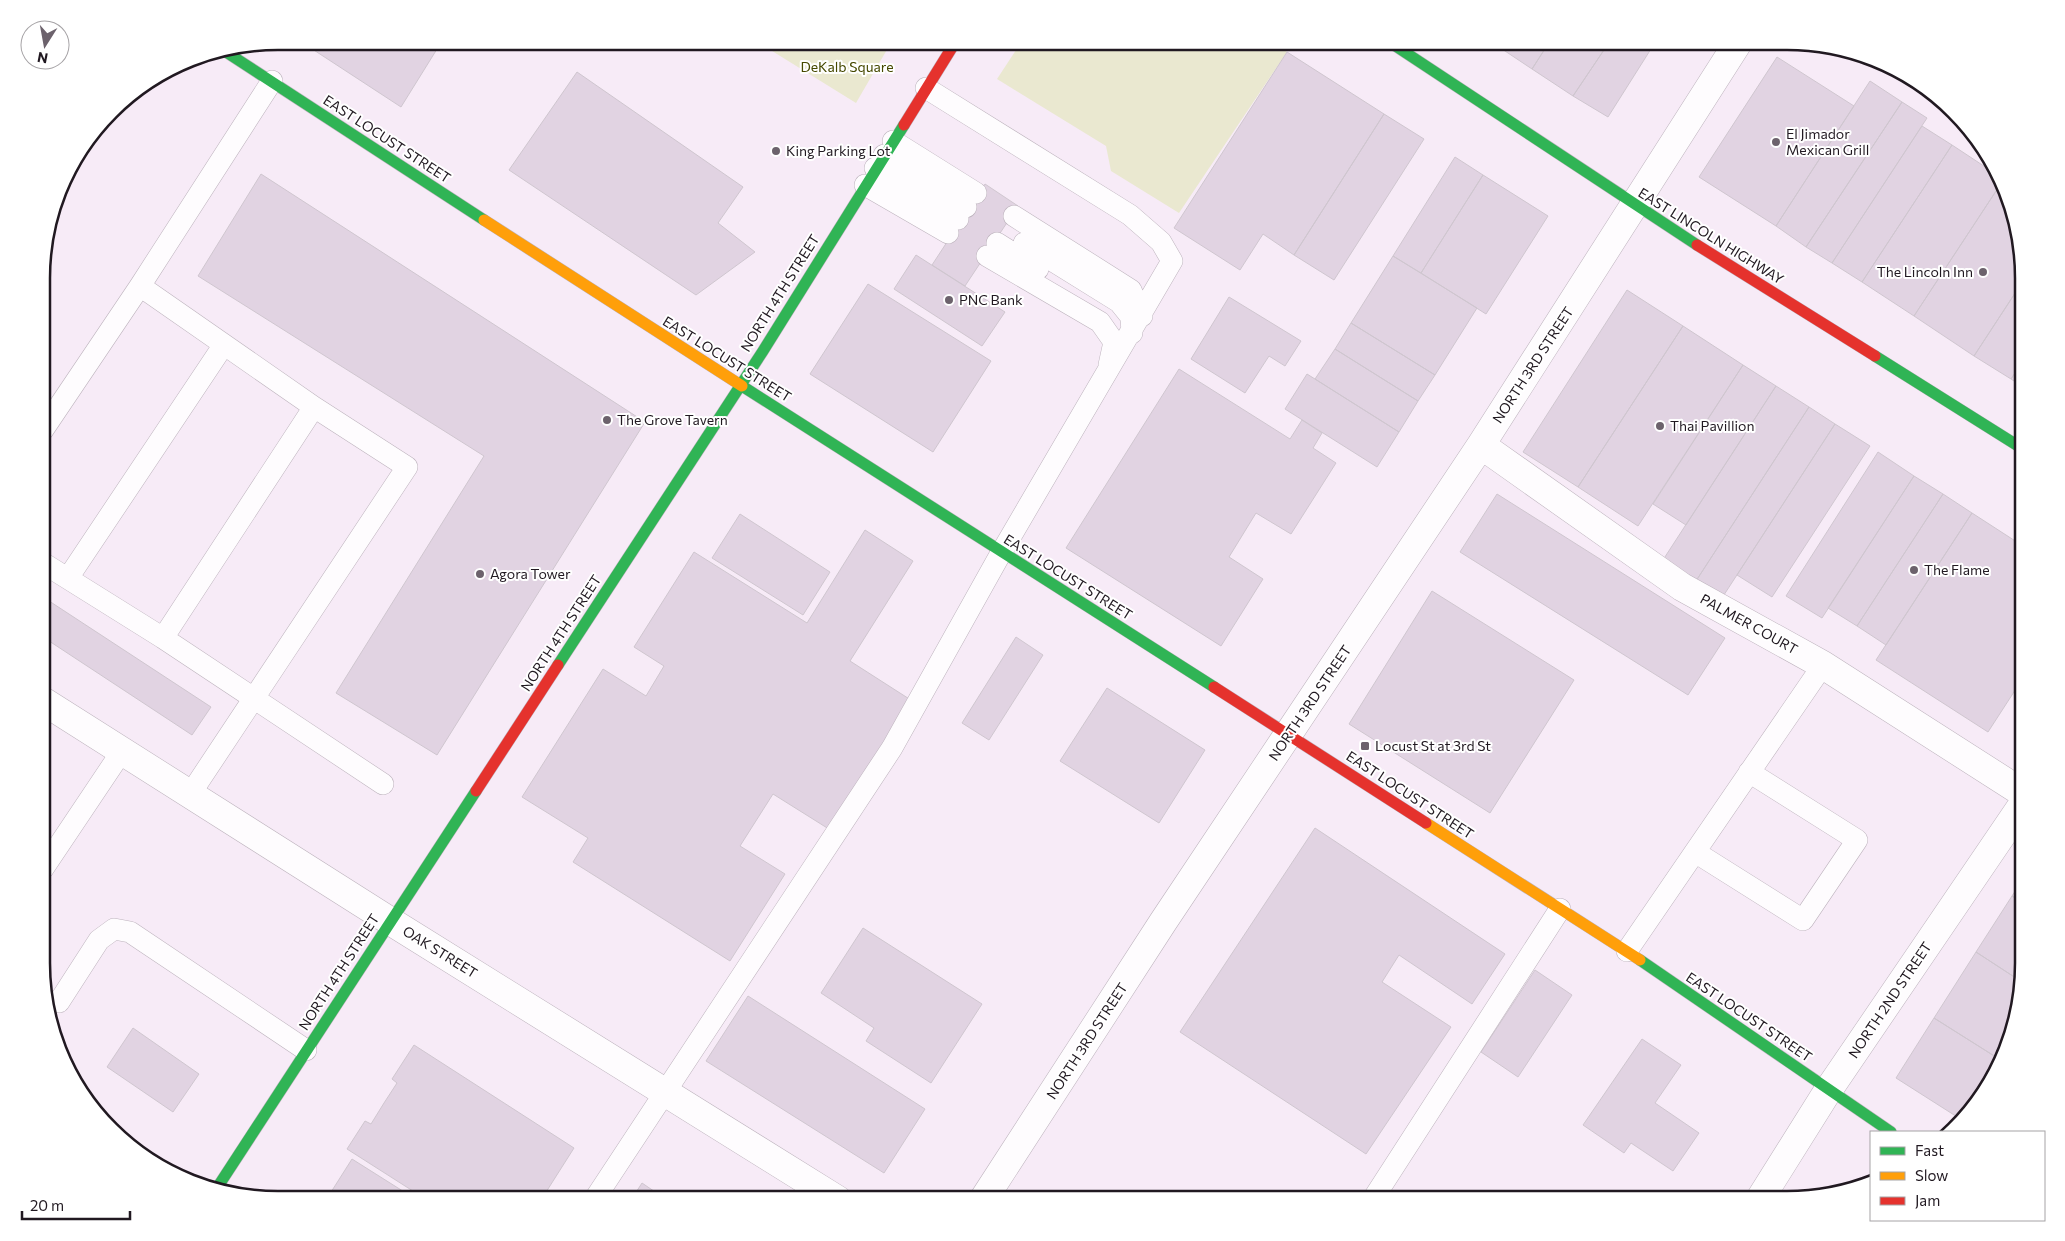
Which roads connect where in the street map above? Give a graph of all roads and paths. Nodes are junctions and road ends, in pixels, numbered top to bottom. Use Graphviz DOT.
graph roads {
  1 [pos="950,50"];
  2 [pos="1401,50"];
  3 [pos="1733,50"];
  4 [pos="231,55"];
  5 [pos="272,81"];
  6 [pos="926,88"];
  7 [pos="879,162"];
  8 [pos="1635,206"];
  9 [pos="1001,237"];
  10 [pos="140,286"];
  11 [pos="1132,332"];
  12 [pos="223,346"];
  13 [pos="1106,375"];
  14 [pos="741,384"];
  15 [pos="314,407"];
  16 [pos="50,420"];
  17 [pos="2015,444"];
  18 [pos="1481,445"];
  19 [pos="1001,553"];
  20 [pos="50,567"];
  21 [pos="68,578"];
  22 [pos="163,638"];
  23 [pos="1823,665"];
  24 [pos="255,699"];
  25 [pos="50,705"];
  26 [pos="1288,735"];
  27 [pos="122,751"];
  28 [pos="1749,772"];
  29 [pos="384,784"];
  30 [pos="2015,788"];
  31 [pos="192,794"];
  32 [pos="2015,816"];
  33 [pos="1695,852"];
  34 [pos="50,859"];
  35 [pos="1560,909"];
  36 [pos="390,921"];
  37 [pos="1627,951"];
  38 [pos="59,1002"];
  39 [pos="306,1050"];
  40 [pos="1829,1089"];
  41 [pos="665,1092"];
  42 [pos="1890,1131"];
  43 [pos="220,1183"];
  44 [pos="600,1191"];
  45 [pos="824,1191"];
  46 [pos="989,1191"];
  47 [pos="1378,1191"];
  48 [pos="1765,1191"];
  1 -- 6 [label="main road, NORTH 4TH STREET"];
  2 -- 8 [label="main road, EAST LINCOLN HIGHWAY"];
  3 -- 8 [label="street, NORTH 3RD STREET"];
  4 -- 5 [label="main road, EAST LOCUST STREET"];
  5 -- 10 [label="lane"];
  5 -- 14 [label="main road, EAST LOCUST STREET"];
  6 -- 7 [label="main road, NORTH 4TH STREET"];
  6 -- 11 [label="lane"];
  7 -- 7 [label="lane"];
  7 -- 14 [label="main road, NORTH 4TH STREET"];
  8 -- 17 [label="main road, EAST LINCOLN HIGHWAY"];
  8 -- 18 [label="street, NORTH 3RD STREET"];
  9 -- 11 [label="lane"];
  9 -- 11 [label="lane"];
  9 -- 13 [label="lane"];
  10 -- 12 [label="lane"];
  10 -- 16 [label="lane"];
  11 -- 13 [label="lane"];
  12 -- 15 [label="lane"];
  12 -- 21 [label="lane"];
  13 -- 19 [label="lane"];
  14 -- 19 [label="main road, EAST LOCUST STREET"];
  14 -- 36 [label="main road, NORTH 4TH STREET"];
  15 -- 22 [label="lane"];
  15 -- 24 [label="lane"];
  18 -- 23 [label="street, PALMER COURT"];
  18 -- 26 [label="street, NORTH 3RD STREET"];
  19 -- 26 [label="main road, EAST LOCUST STREET"];
  19 -- 41 [label="lane"];
  20 -- 21 [label="lane"];
  21 -- 22 [label="lane"];
  22 -- 24 [label="lane"];
  23 -- 28 [label="lane"];
  23 -- 30 [label="street, PALMER COURT"];
  24 -- 29 [label="lane"];
  24 -- 31 [label="lane"];
  25 -- 27 [label="street, OAK STREET"];
  26 -- 35 [label="main road, EAST LOCUST STREET"];
  26 -- 46 [label="street, NORTH 3RD STREET"];
  27 -- 31 [label="street, OAK STREET"];
  27 -- 34 [label="lane"];
  28 -- 33 [label="lane"];
  28 -- 33 [label="lane"];
  31 -- 36 [label="street, OAK STREET"];
  32 -- 40 [label="street, NORTH 2ND STREET"];
  33 -- 37 [label="lane"];
  35 -- 37 [label="main road, EAST LOCUST STREET"];
  35 -- 47 [label="lane"];
  36 -- 39 [label="main road, NORTH 4TH STREET"];
  36 -- 41 [label="street, OAK STREET"];
  37 -- 40 [label="main road, EAST LOCUST STREET"];
  38 -- 39 [label="lane"];
  39 -- 43 [label="main road, NORTH 4TH STREET"];
  40 -- 42 [label="main road, EAST LOCUST STREET"];
  40 -- 48 [label="street, NORTH 2ND STREET"];
  41 -- 44 [label="lane"];
  41 -- 45 [label="street, OAK STREET"];
}
